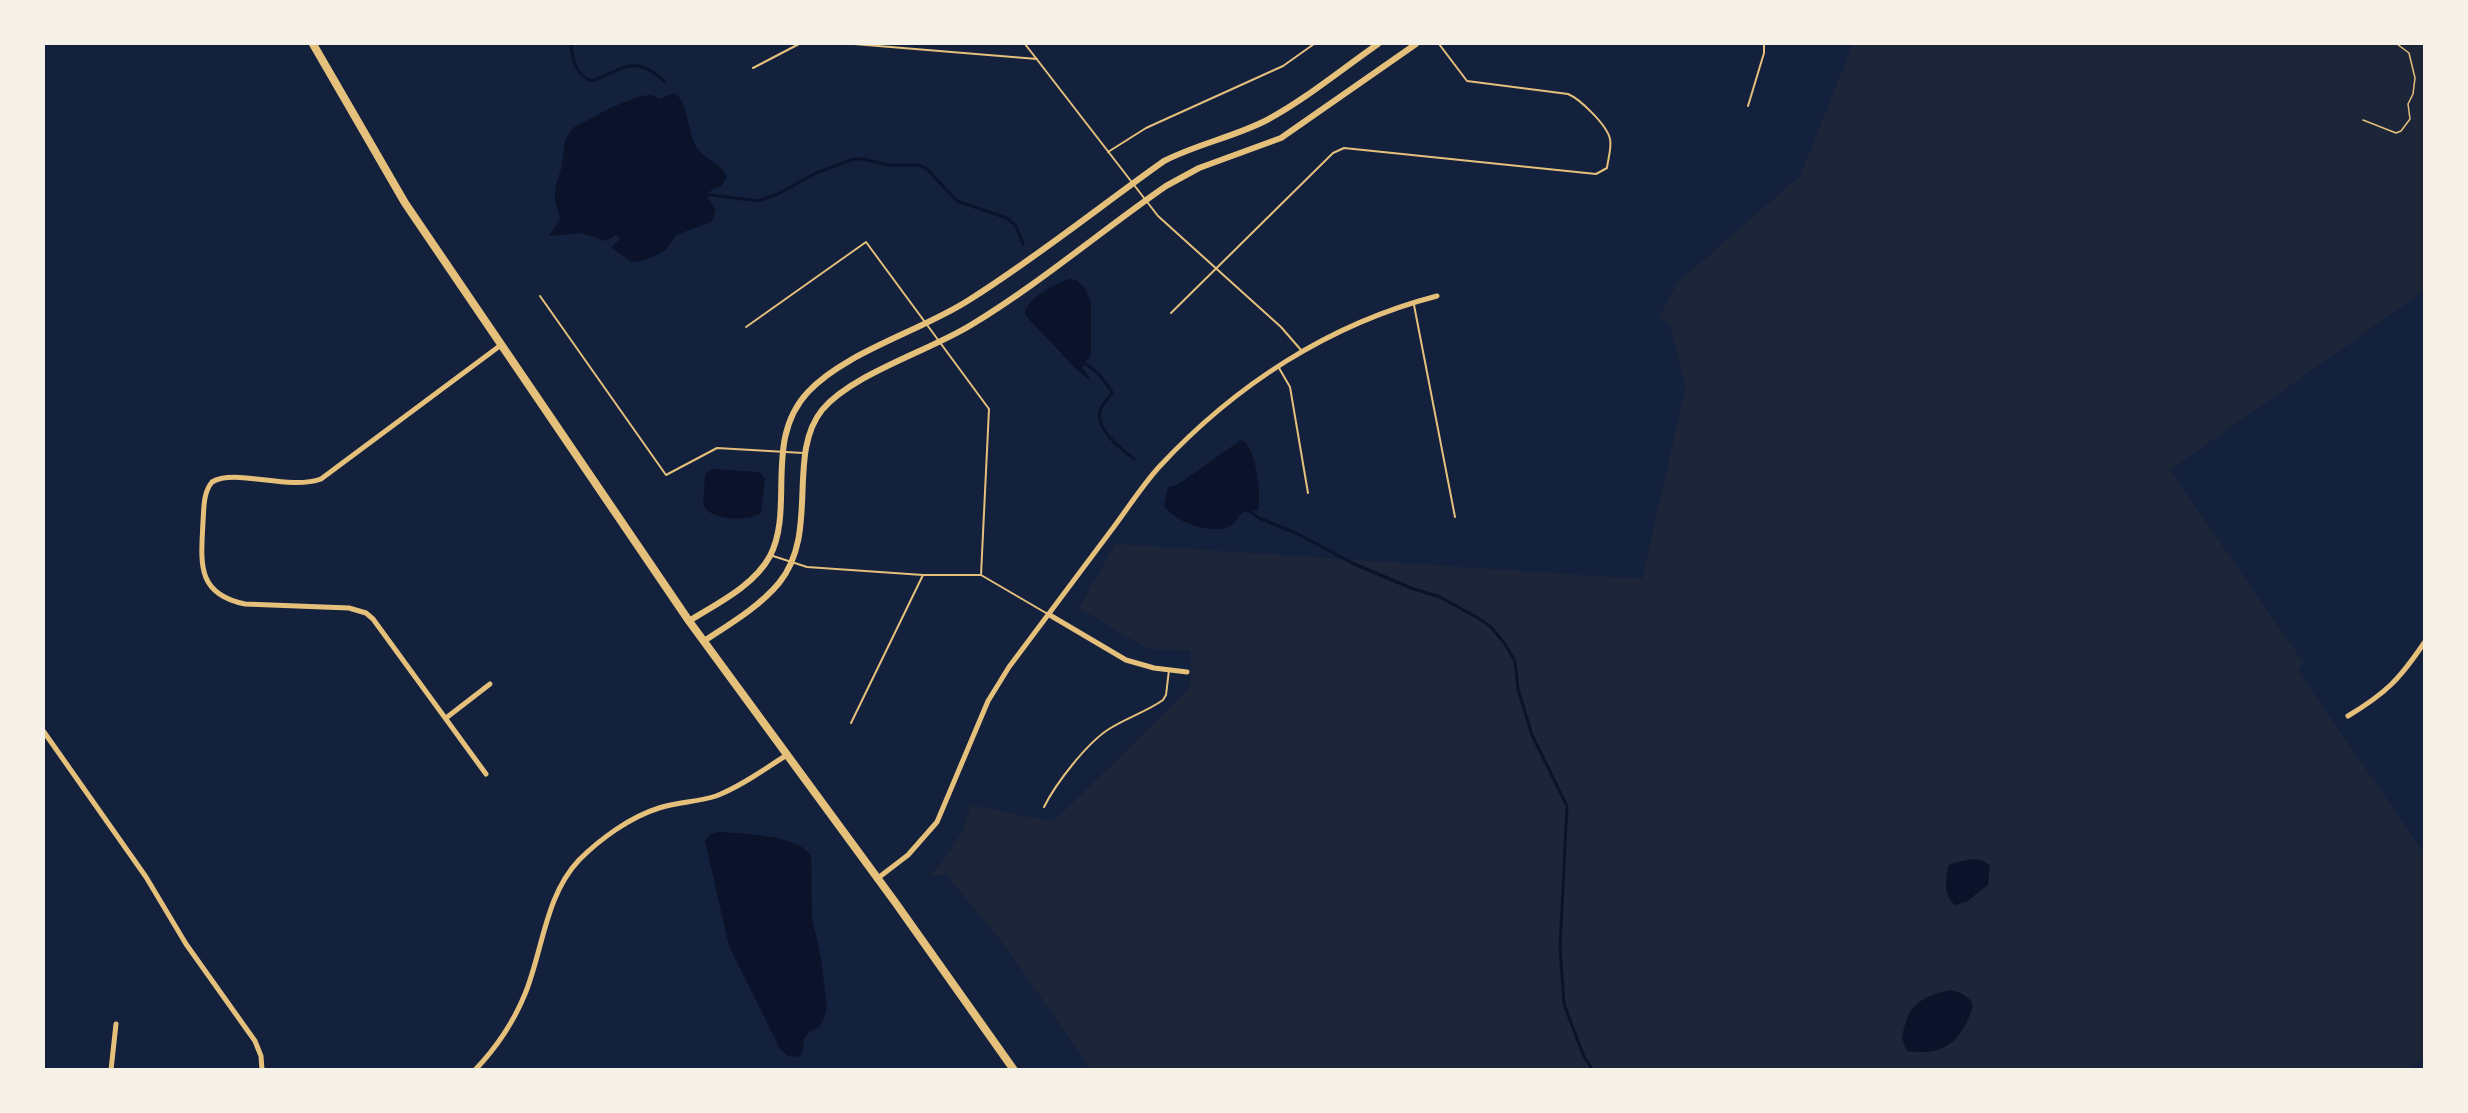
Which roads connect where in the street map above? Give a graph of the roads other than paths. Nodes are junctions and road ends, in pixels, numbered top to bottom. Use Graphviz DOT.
graph roads {
  1 [pos="313,44"];
  2 [pos="799,44"];
  3 [pos="854,44"];
  4 [pos="1025,44"];
  5 [pos="1314,44"];
  6 [pos="1378,44"];
  7 [pos="1416,44"];
  8 [pos="1439,44"];
  9 [pos="1764,44"];
  10 [pos="1037,59"];
  11 [pos="753,68"];
  12 [pos="1748,106"];
  13 [pos="1108,152"];
  14 [pos="1132,183"];
  15 [pos="1145,201"];
  16 [pos="1217,269"];
  17 [pos="540,296"];
  18 [pos="1437,296"];
  19 [pos="1414,302"];
  20 [pos="1171,313"];
  21 [pos="928,323"];
  22 [pos="746,327"];
  23 [pos="941,342"];
  24 [pos="501,345"];
  25 [pos="1302,350"];
  26 [pos="1278,365"];
  27 [pos="782,452"];
  28 [pos="806,453"];
  29 [pos="1308,493"];
  30 [pos="1455,517"];
  31 [pos="770,555"];
  32 [pos="790,562"];
  33 [pos="923,575"];
  34 [pos="981,575"];
  35 [pos="1048,614"];
  36 [pos="689,621"];
  37 [pos="704,641"];
  38 [pos="2424,643"];
  39 [pos="1169,670"];
  40 [pos="1187,672"];
  41 [pos="490,684"];
  42 [pos="2348,716"];
  43 [pos="446,718"];
  44 [pos="851,723"];
  45 [pos="44,732"];
  46 [pos="787,754"];
  47 [pos="486,774"];
  48 [pos="1044,807"];
  49 [pos="878,878"];
  50 [pos="116,1024"];
  51 [pos="111,1070"];
  52 [pos="262,1070"];
  53 [pos="475,1070"];
  54 [pos="1014,1070"];
  1 -- 24 [label="main road"];
  2 -- 11 [label="lane"];
  3 -- 10 [label="lane"];
  4 -- 10 [label="lane"];
  5 -- 13 [label="lane"];
  6 -- 14 [label="street"];
  7 -- 15 [label="street"];
  8 -- 16 [label="lane"];
  9 -- 12 [label="lane"];
  10 -- 13 [label="lane"];
  13 -- 14 [label="lane"];
  14 -- 15 [label="lane"];
  14 -- 21 [label="street"];
  15 -- 16 [label="lane"];
  15 -- 23 [label="street"];
  16 -- 20 [label="lane"];
  16 -- 25 [label="lane"];
  17 -- 27 [label="lane"];
  18 -- 19 [label="street"];
  19 -- 25 [label="street"];
  19 -- 30 [label="lane"];
  21 -- 22 [label="lane"];
  21 -- 23 [label="lane"];
  21 -- 27 [label="street"];
  23 -- 28 [label="street"];
  23 -- 34 [label="lane"];
  24 -- 36 [label="main road"];
  24 -- 43 [label="street"];
  25 -- 26 [label="street"];
  26 -- 29 [label="lane"];
  26 -- 35 [label="street"];
  27 -- 28 [label="lane"];
  27 -- 31 [label="street"];
  28 -- 32 [label="street"];
  31 -- 32 [label="lane"];
  31 -- 36 [label="street"];
  32 -- 33 [label="lane"];
  32 -- 37 [label="street"];
  33 -- 34 [label="lane"];
  33 -- 44 [label="lane"];
  34 -- 35 [label="lane"];
  35 -- 39 [label="street"];
  35 -- 49 [label="street"];
  36 -- 37 [label="main road"];
  37 -- 46 [label="main road"];
  38 -- 42 [label="street"];
  39 -- 40 [label="street"];
  39 -- 48 [label="lane"];
  41 -- 43 [label="street"];
  43 -- 47 [label="street"];
  45 -- 52 [label="street"];
  46 -- 49 [label="main road"];
  46 -- 53 [label="street"];
  49 -- 54 [label="main road"];
  50 -- 51 [label="street"];
}
